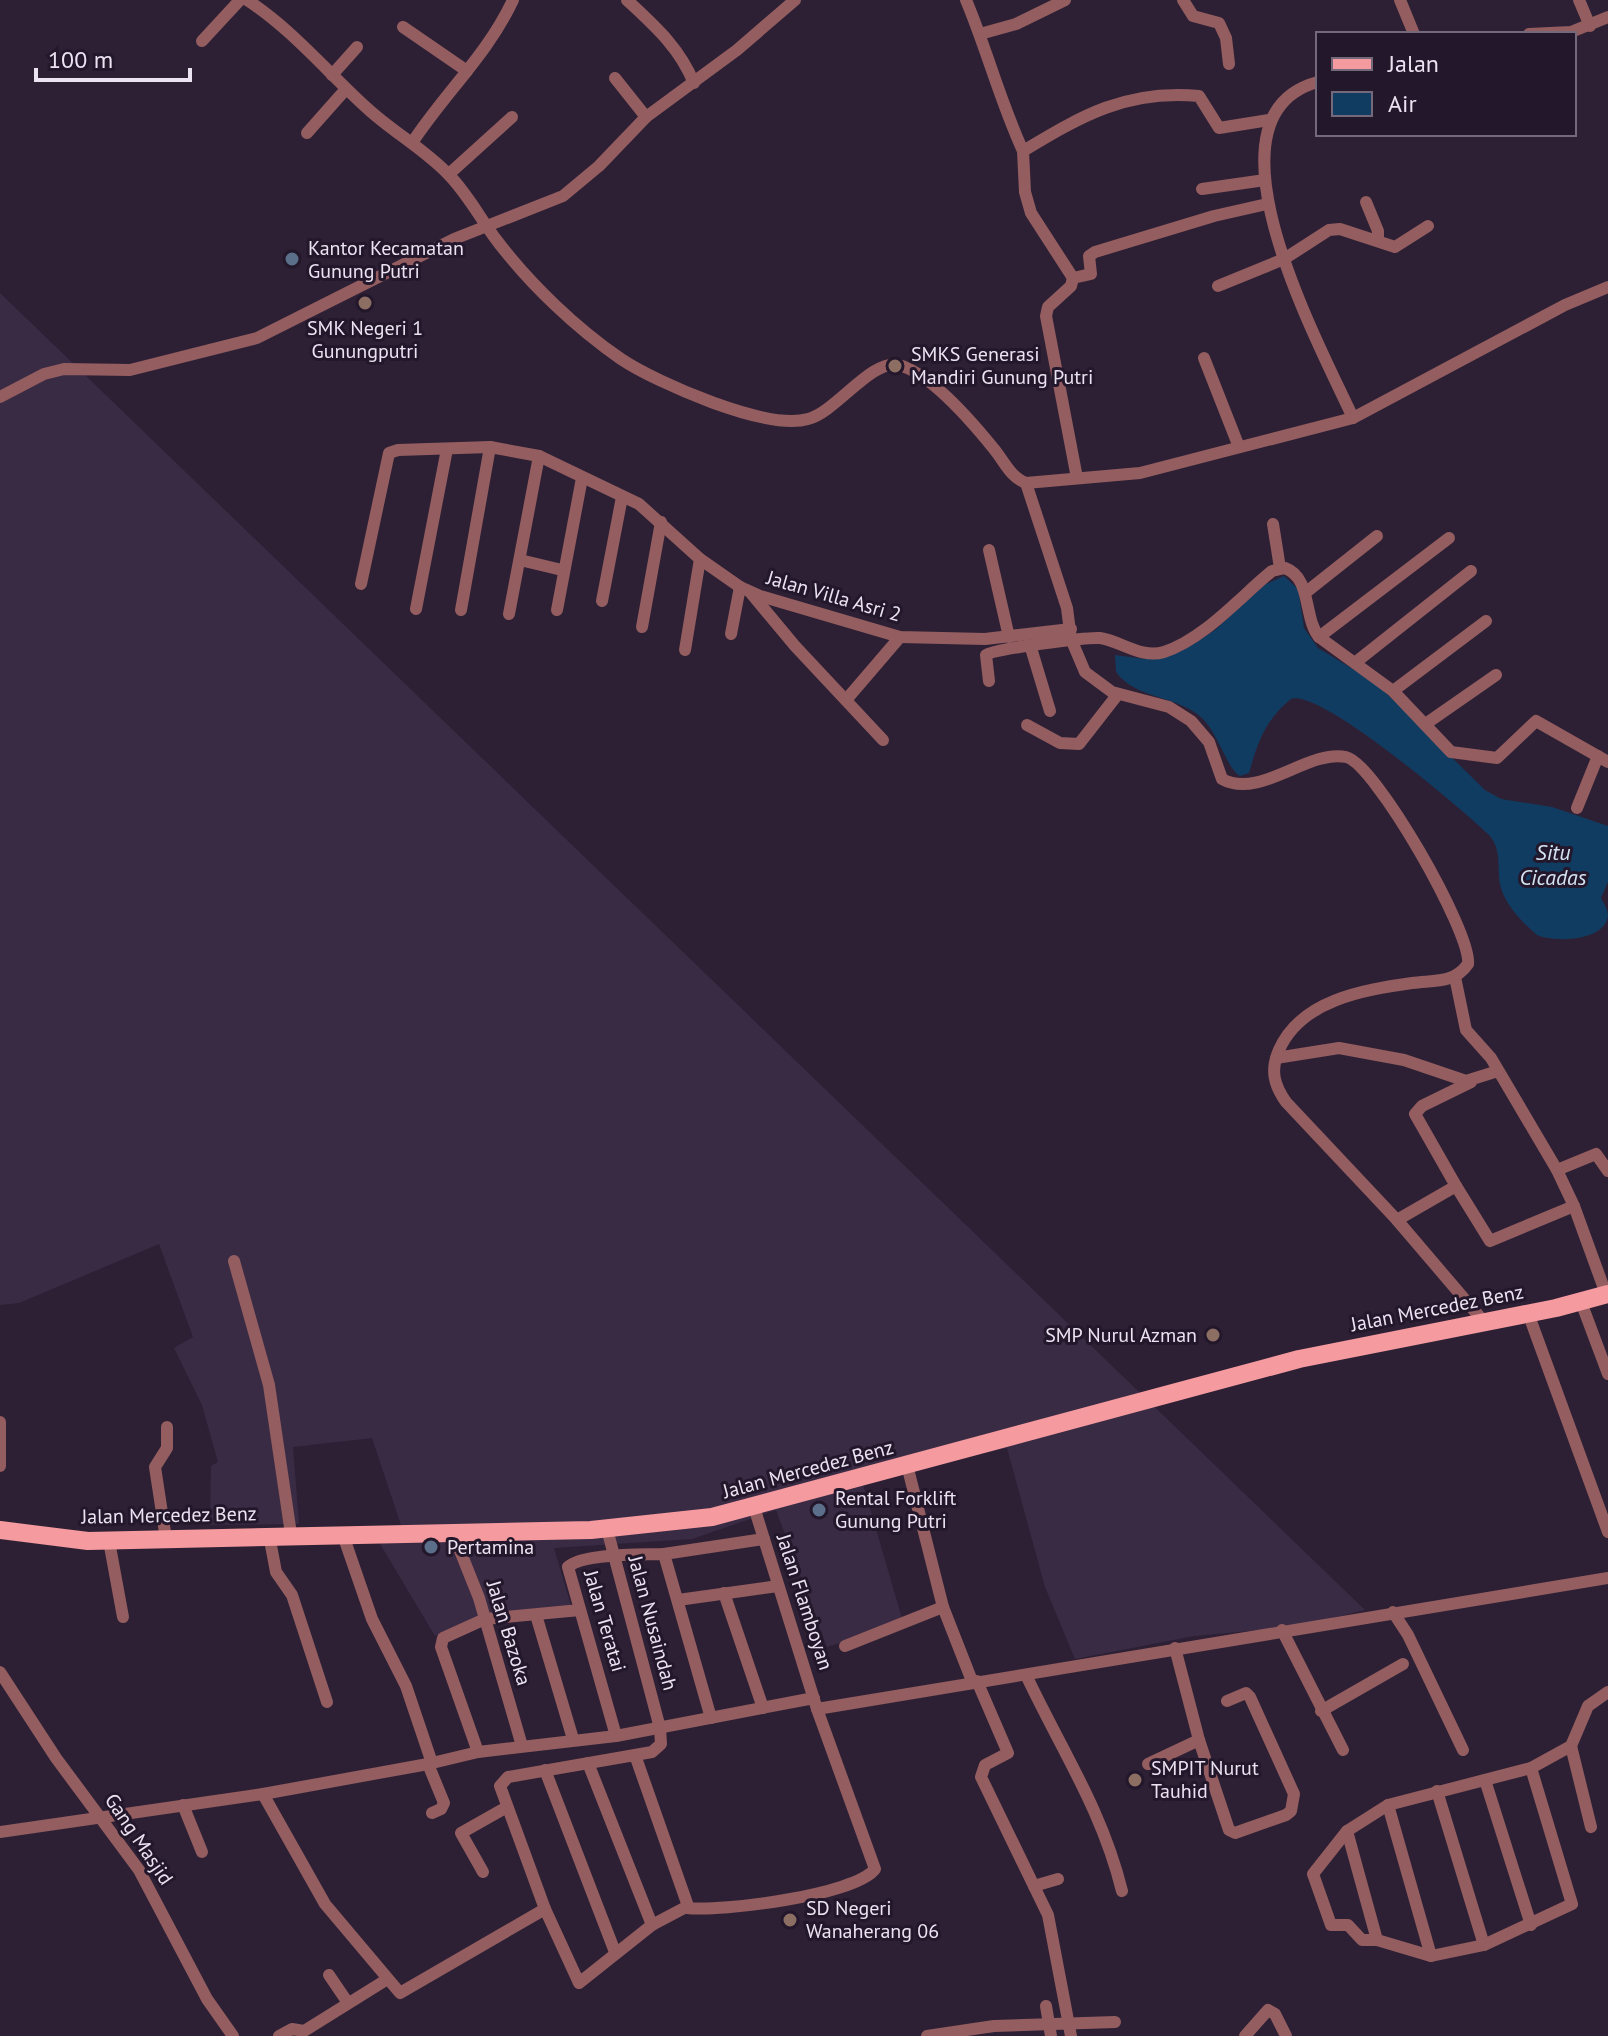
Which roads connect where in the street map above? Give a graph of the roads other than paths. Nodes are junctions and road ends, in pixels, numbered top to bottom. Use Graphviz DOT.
graph roads {
  1 [pos="240,0"];
  2 [pos="247,0"];
  3 [pos="513,0"];
  4 [pos="627,0"];
  5 [pos="795,0"];
  6 [pos="966,0"];
  7 [pos="1065,0"];
  8 [pos="1183,0"];
  9 [pos="1400,0"];
  10 [pos="1579,0"];
  11 [pos="1608,17"];
  12 [pos="1590,26"];
  13 [pos="403,27"];
  14 [pos="1413,32"];
  15 [pos="1571,32"];
  16 [pos="980,34"];
  17 [pos="202,41"];
  18 [pos="357,47"];
  19 [pos="1229,64"];
  20 [pos="467,71"];
  21 [pos="332,75"];
  22 [pos="615,78"];
  23 [pos="694,83"];
  24 [pos="1316,83"];
  25 [pos="346,89"];
  26 [pos="512,117"];
  27 [pos="646,117"];
  28 [pos="1269,120"];
  29 [pos="307,133"];
  30 [pos="412,143"];
  31 [pos="1023,151"];
  32 [pos="449,174"];
  33 [pos="1265,180"];
  34 [pos="1202,189"];
  35 [pos="1366,202"];
  36 [pos="1267,204"];
  37 [pos="1428,226"];
  38 [pos="486,227"];
  39 [pos="1378,241"];
  40 [pos="1284,259"];
  41 [pos="1073,278"];
  42 [pos="1218,286"];
  43 [pos="1608,287"];
  44 [pos="1204,358"];
  45 [pos="0,397"];
  46 [pos="1353,418"];
  47 [pos="490,447"];
  48 [pos="1239,447"];
  49 [pos="447,449"];
  50 [pos="539,456"];
  51 [pos="582,478"];
  52 [pos="1077,478"];
  53 [pos="1026,483"];
  54 [pos="622,497"];
  55 [pos="661,522"];
  56 [pos="1273,524"];
  57 [pos="1377,536"];
  58 [pos="1449,538"];
  59 [pos="989,550"];
  60 [pos="700,559"];
  61 [pos="520,560"];
  62 [pos="1280,568"];
  63 [pos="562,570"];
  64 [pos="1471,571"];
  65 [pos="361,584"];
  66 [pos="745,590"];
  67 [pos="1305,593"];
  68 [pos="602,601"];
  69 [pos="416,609"];
  70 [pos="461,610"];
  71 [pos="557,610"];
  72 [pos="509,614"];
  73 [pos="1486,621"];
  74 [pos="642,627"];
  75 [pos="731,634"];
  76 [pos="1071,634"];
  77 [pos="900,637"];
  78 [pos="1009,637"];
  79 [pos="1319,637"];
  80 [pos="1031,648"];
  81 [pos="685,650"];
  82 [pos="1356,662"];
  83 [pos="1496,675"];
  84 [pos="989,681"];
  85 [pos="1393,691"];
  86 [pos="1118,694"];
  87 [pos="846,700"];
  88 [pos="1050,711"];
  89 [pos="1427,723"];
  90 [pos="1027,725"];
  91 [pos="883,740"];
  92 [pos="1603,759"];
  93 [pos="1577,808"];
  94 [pos="1455,977"];
  95 [pos="1276,1058"];
  96 [pos="1498,1071"];
  97 [pos="1473,1081"];
  98 [pos="1557,1170"];
  99 [pos="1608,1171"];
  100 [pos="1456,1186"];
  101 [pos="1574,1206"];
  102 [pos="1397,1220"];
  103 [pos="234,1261"];
  104 [pos="1607,1294"];
  105 [pos="1581,1302"];
  106 [pos="1528,1313"];
  107 [pos="1484,1322"];
  108 [pos="1608,1374"];
  109 [pos="0,1422"];
  110 [pos="167,1427"];
  111 [pos="907,1465"];
  112 [pos="0,1466"];
  113 [pos="754,1507"];
  114 [pos="607,1529"];
  115 [pos="0,1530"];
  116 [pos="1608,1532"];
  117 [pos="453,1533"];
  118 [pos="291,1534"];
  119 [pos="269,1535"];
  120 [pos="343,1535"];
  121 [pos="166,1539"];
  122 [pos="764,1539"];
  123 [pos="109,1541"];
  124 [pos="664,1554"];
  125 [pos="616,1556"];
  126 [pos="1608,1578"];
  127 [pos="778,1586"];
  128 [pos="724,1593"];
  129 [pos="678,1600"];
  130 [pos="943,1607"];
  131 [pos="580,1610"];
  132 [pos="1393,1612"];
  133 [pos="536,1615"];
  134 [pos="123,1617"];
  135 [pos="485,1619"];
  136 [pos="1282,1630"];
  137 [pos="845,1646"];
  138 [pos="1175,1648"];
  139 [pos="1403,1664"];
  140 [pos="0,1672"];
  141 [pos="1027,1677"];
  142 [pos="975,1681"];
  143 [pos="1606,1693"];
  144 [pos="1227,1701"];
  145 [pos="327,1702"];
  146 [pos="816,1704"];
  147 [pos="1608,1707"];
  148 [pos="763,1708"];
  149 [pos="1321,1711"];
  150 [pos="711,1718"];
  151 [pos="660,1728"];
  152 [pos="616,1736"];
  153 [pos="573,1739"];
  154 [pos="1199,1740"];
  155 [pos="522,1746"];
  156 [pos="1571,1746"];
  157 [pos="1343,1750"];
  158 [pos="1463,1750"];
  159 [pos="478,1752"];
  160 [pos="635,1755"];
  161 [pos="588,1763"];
  162 [pos="430,1764"];
  163 [pos="1148,1764"];
  164 [pos="1531,1768"];
  165 [pos="545,1770"];
  166 [pos="1485,1780"];
  167 [pos="1437,1791"];
  168 [pos="263,1794"];
  169 [pos="183,1805"];
  170 [pos="1388,1805"];
  171 [pos="507,1807"];
  172 [pos="432,1813"];
  173 [pos="102,1817"];
  174 [pos="1591,1827"];
  175 [pos="1347,1831"];
  176 [pos="0,1832"];
  177 [pos="202,1852"];
  178 [pos="483,1872"];
  179 [pos="1058,1879"];
  180 [pos="1034,1886"];
  181 [pos="1122,1891"];
  182 [pos="687,1908"];
  183 [pos="545,1909"];
  184 [pos="652,1925"];
  185 [pos="1531,1925"];
  186 [pos="1377,1940"];
  187 [pos="1484,1945"];
  188 [pos="615,1952"];
  189 [pos="1431,1956"];
  190 [pos="329,1975"];
  191 [pos="386,1980"];
  192 [pos="348,2003"];
  193 [pos="1046,2006"];
  194 [pos="1115,2022"];
  195 [pos="1049,2030"];
  196 [pos="1069,2030"];
  197 [pos="995,2031"];
  198 [pos="956,2034"];
  199 [pos="233,2036"];
  200 [pos="279,2036"];
  201 [pos="927,2036"];
  202 [pos="1245,2036"];
  203 [pos="1286,2036"];
  1 -- 17 [label="street"];
  2 -- 21 [label="street"];
  3 -- 20 [label="street"];
  4 -- 23 [label="street"];
  5 -- 23 [label="street"];
  6 -- 16 [label="street"];
  7 -- 16 [label="street"];
  8 -- 19 [label="street"];
  9 -- 14 [label="street"];
  10 -- 12 [label="street"];
  11 -- 12 [label="street"];
  12 -- 15 [label="street"];
  13 -- 20 [label="street"];
  16 -- 31 [label="street"];
  18 -- 21 [label="street"];
  20 -- 30 [label="street"];
  21 -- 25 [label="street"];
  22 -- 27 [label="street"];
  23 -- 27 [label="street"];
  24 -- 28 [label="street"];
  25 -- 29 [label="street"];
  25 -- 30 [label="street"];
  26 -- 32 [label="street"];
  27 -- 38 [label="street"];
  28 -- 31 [label="street"];
  28 -- 33 [label="street"];
  30 -- 32 [label="street"];
  31 -- 41 [label="street"];
  32 -- 38 [label="street"];
  33 -- 34 [label="street"];
  33 -- 36 [label="street"];
  35 -- 39 [label="street"];
  36 -- 40 [label="street"];
  36 -- 41 [label="street"];
  37 -- 39 [label="street"];
  38 -- 45 [label="street"];
  38 -- 53 [label="street"];
  39 -- 40 [label="street"];
  40 -- 42 [label="street"];
  40 -- 46 [label="street"];
  41 -- 52 [label="street"];
  43 -- 46 [label="street"];
  44 -- 48 [label="street"];
  46 -- 48 [label="street"];
  47 -- 49 [label="street, Jalan Villa Asri 2"];
  47 -- 50 [label="street, Jalan Villa Asri 2"];
  47 -- 70 [label="street"];
  48 -- 52 [label="street"];
  49 -- 65 [label="street, Jalan Villa Asri 2"];
  49 -- 69 [label="street"];
  50 -- 51 [label="street, Jalan Villa Asri 2"];
  50 -- 61 [label="street"];
  51 -- 54 [label="street, Jalan Villa Asri 2"];
  51 -- 63 [label="street"];
  52 -- 53 [label="street"];
  53 -- 76 [label="street"];
  54 -- 55 [label="street, Jalan Villa Asri 2"];
  54 -- 68 [label="street"];
  55 -- 60 [label="street, Jalan Villa Asri 2"];
  55 -- 74 [label="street"];
  56 -- 62 [label="street"];
  57 -- 67 [label="street"];
  58 -- 79 [label="street"];
  59 -- 78 [label="street"];
  60 -- 66 [label="street, Jalan Villa Asri 2"];
  60 -- 81 [label="street"];
  61 -- 63 [label="street"];
  61 -- 72 [label="street"];
  62 -- 67 [label="street"];
  62 -- 76 [label="street"];
  63 -- 71 [label="street"];
  64 -- 82 [label="street"];
  66 -- 75 [label="street"];
  66 -- 77 [label="street, Jalan Villa Asri 2"];
  66 -- 87 [label="street"];
  67 -- 79 [label="street"];
  73 -- 85 [label="street"];
  76 -- 78 [label="street, Jalan Villa Asri 2"];
  76 -- 80 [label="street"];
  76 -- 86 [label="street"];
  77 -- 78 [label="street, Jalan Villa Asri 2"];
  77 -- 87 [label="street"];
  79 -- 82 [label="street"];
  80 -- 84 [label="street"];
  80 -- 88 [label="street"];
  82 -- 85 [label="street"];
  83 -- 89 [label="street"];
  85 -- 89 [label="street"];
  86 -- 90 [label="street"];
  86 -- 94 [label="street"];
  87 -- 91 [label="street"];
  89 -- 92 [label="street"];
  92 -- 93 [label="street"];
  94 -- 95 [label="street"];
  94 -- 96 [label="street"];
  95 -- 97 [label="street"];
  95 -- 102 [label="street"];
  96 -- 97 [label="street"];
  96 -- 98 [label="street"];
  97 -- 100 [label="street"];
  98 -- 99 [label="street"];
  98 -- 101 [label="street"];
  100 -- 101 [label="street"];
  100 -- 102 [label="street"];
  101 -- 104 [label="street"];
  102 -- 107 [label="street"];
  103 -- 118 [label="street"];
  104 -- 105 [label="main road, Jalan Mercedez Benz"];
  105 -- 106 [label="main road, Jalan Mercedez Benz"];
  105 -- 108 [label="street"];
  106 -- 107 [label="main road, Jalan Mercedez Benz"];
  106 -- 116 [label="street"];
  107 -- 111 [label="main road, Jalan Mercedez Benz"];
  109 -- 112 [label="street"];
  110 -- 121 [label="street"];
  111 -- 113 [label="main road, Jalan Mercedez Benz"];
  111 -- 130 [label="street"];
  113 -- 114 [label="main road, Jalan Mercedez Benz"];
  113 -- 122 [label="street, Jalan Flamboyan"];
  114 -- 117 [label="main road, Jalan Mercedez Benz"];
  114 -- 125 [label="street, Jalan Nusaindah"];
  115 -- 123 [label="main road, Jalan Mercedez Benz"];
  117 -- 120 [label="main road, Jalan Mercedez Benz"];
  117 -- 135 [label="street, Jalan Bazoka"];
  118 -- 119 [label="main road, Jalan Mercedez Benz"];
  118 -- 120 [label="main road, Jalan Mercedez Benz"];
  119 -- 121 [label="main road, Jalan Mercedez Benz"];
  119 -- 145 [label="street"];
  120 -- 162 [label="street"];
  121 -- 123 [label="main road, Jalan Mercedez Benz"];
  122 -- 124 [label="street, Jalan Teratai"];
  122 -- 127 [label="street, Jalan Flamboyan"];
  123 -- 134 [label="street"];
  124 -- 125 [label="street, Jalan Teratai"];
  124 -- 129 [label="street"];
  125 -- 131 [label="street, Jalan Teratai"];
  125 -- 151 [label="street, Jalan Nusaindah"];
  126 -- 132 [label="street"];
  127 -- 128 [label="street"];
  127 -- 146 [label="street, Jalan Flamboyan"];
  128 -- 129 [label="street"];
  128 -- 148 [label="street"];
  129 -- 150 [label="street"];
  130 -- 137 [label="street"];
  130 -- 142 [label="street"];
  131 -- 133 [label="street"];
  131 -- 152 [label="street, Jalan Teratai"];
  132 -- 136 [label="street"];
  132 -- 158 [label="street"];
  133 -- 135 [label="street"];
  133 -- 153 [label="street"];
  135 -- 155 [label="street, Jalan Bazoka"];
  135 -- 159 [label="street"];
  136 -- 138 [label="street"];
  136 -- 149 [label="street"];
  138 -- 141 [label="street"];
  138 -- 154 [label="street"];
  139 -- 149 [label="street"];
  140 -- 173 [label="street, Gang Masjid"];
  141 -- 142 [label="street"];
  141 -- 181 [label="street"];
  142 -- 146 [label="street"];
  142 -- 180 [label="street"];
  143 -- 147 [label="street"];
  143 -- 156 [label="street"];
  144 -- 154 [label="street"];
  146 -- 148 [label="street"];
  146 -- 182 [label="street, Jalan Flamboyan"];
  148 -- 150 [label="street"];
  149 -- 157 [label="street"];
  150 -- 151 [label="street"];
  151 -- 152 [label="street"];
  151 -- 160 [label="street"];
  152 -- 153 [label="street"];
  153 -- 155 [label="street"];
  154 -- 163 [label="street"];
  155 -- 159 [label="street"];
  156 -- 164 [label="street"];
  156 -- 174 [label="street"];
  159 -- 162 [label="street"];
  160 -- 161 [label="street"];
  160 -- 182 [label="street"];
  161 -- 165 [label="street"];
  161 -- 184 [label="street"];
  162 -- 168 [label="street"];
  162 -- 172 [label="street"];
  164 -- 166 [label="street"];
  164 -- 185 [label="street"];
  165 -- 171 [label="street"];
  165 -- 188 [label="street"];
  166 -- 167 [label="street"];
  166 -- 185 [label="street"];
  167 -- 170 [label="street"];
  167 -- 187 [label="street"];
  168 -- 169 [label="street"];
  168 -- 191 [label="street"];
  169 -- 173 [label="street"];
  169 -- 177 [label="street"];
  170 -- 175 [label="street"];
  170 -- 189 [label="street"];
  171 -- 178 [label="street"];
  171 -- 183 [label="street"];
  173 -- 176 [label="street"];
  173 -- 199 [label="street, Gang Masjid"];
  175 -- 186 [label="street"];
  175 -- 186 [label="street"];
  179 -- 180 [label="street"];
  180 -- 196 [label="street"];
  182 -- 184 [label="street"];
  183 -- 188 [label="street"];
  183 -- 191 [label="street"];
  184 -- 188 [label="street"];
  185 -- 187 [label="street"];
  186 -- 189 [label="street"];
  187 -- 189 [label="street"];
  190 -- 192 [label="street"];
  191 -- 192 [label="street"];
  192 -- 200 [label="street"];
  193 -- 195 [label="street"];
  194 -- 196 [label="street"];
  195 -- 196 [label="street"];
  195 -- 197 [label="street"];
  197 -- 198 [label="street"];
  198 -- 201 [label="street"];
  202 -- 203 [label="street"];
}
